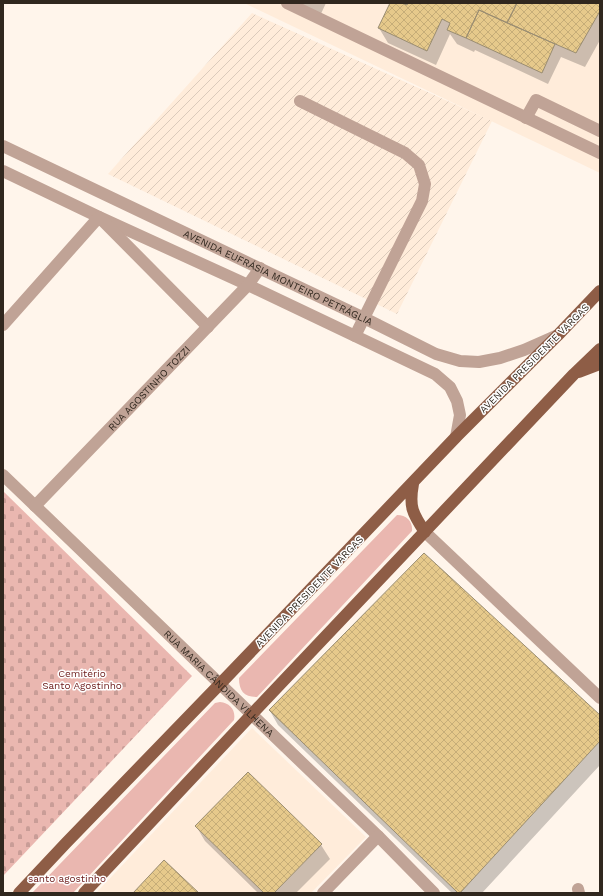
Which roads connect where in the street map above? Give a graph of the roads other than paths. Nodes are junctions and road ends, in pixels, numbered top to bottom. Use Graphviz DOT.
graph roads {
  1 [pos="287,3"];
  2 [pos="300,101"];
  3 [pos="526,118"];
  4 [pos="600,131"];
  5 [pos="3,146"];
  6 [pos="600,154"];
  7 [pos="3,171"];
  8 [pos="99,217"];
  9 [pos="260,268"];
  10 [pos="248,285"];
  11 [pos="600,291"];
  12 [pos="364,318"];
  13 [pos="3,325"];
  14 [pos="208,327"];
  15 [pos="559,334"];
  16 [pos="354,336"];
  17 [pos="600,349"];
  18 [pos="600,364"];
  19 [pos="574,374"];
  20 [pos="456,437"];
  21 [pos="3,475"];
  22 [pos="413,484"];
  23 [pos="35,506"];
  24 [pos="425,532"];
  25 [pos="220,684"];
  26 [pos="600,698"];
  27 [pos="252,714"];
  28 [pos="378,836"];
  29 [pos="19,893"];
  30 [pos="84,893"];
  31 [pos="323,893"];
  32 [pos="434,893"];
  1 -- 3 [label="street"];
  2 -- 12 [label="street"];
  3 -- 4 [label="street"];
  3 -- 6 [label="street"];
  5 -- 9 [label="street, AVENIDA EUFRÁSIA MONTEIRO PETRÁGLIA"];
  7 -- 8 [label="street, AVENIDA EUFRÁSIA MONTEIRO PETRÁGLIA"];
  8 -- 10 [label="street, AVENIDA EUFRÁSIA MONTEIRO PETRÁGLIA"];
  8 -- 13 [label="street"];
  8 -- 14 [label="street"];
  9 -- 10 [label="street, RUA AGOSTINHO TOZZI"];
  9 -- 12 [label="street, AVENIDA EUFRÁSIA MONTEIRO PETRÁGLIA"];
  10 -- 14 [label="street, RUA AGOSTINHO TOZZI"];
  10 -- 16 [label="street, AVENIDA EUFRÁSIA MONTEIRO PETRÁGLIA"];
  11 -- 15 [label="main road, AVENIDA PRESIDENTE VARGAS"];
  12 -- 15 [label="street, AVENIDA EUFRÁSIA MONTEIRO PETRÁGLIA"];
  12 -- 16 [label="street"];
  14 -- 23 [label="street, RUA AGOSTINHO TOZZI"];
  15 -- 20 [label="main road, AVENIDA PRESIDENTE VARGAS"];
  16 -- 20 [label="street, AVENIDA EUFRÁSIA MONTEIRO PETRÁGLIA"];
  17 -- 19 [label="main road"];
  18 -- 19 [label="main road"];
  19 -- 24 [label="main road"];
  20 -- 22 [label="main road, AVENIDA PRESIDENTE VARGAS"];
  21 -- 23 [label="street, RUA MARIA CÂNDIDA VILHENA"];
  22 -- 24 [label="main road"];
  22 -- 25 [label="main road, AVENIDA PRESIDENTE VARGAS"];
  23 -- 25 [label="street, RUA MARIA CÂNDIDA VILHENA"];
  24 -- 26 [label="street"];
  24 -- 27 [label="main road"];
  25 -- 27 [label="street, RUA MARIA CÂNDIDA VILHENA"];
  25 -- 29 [label="main road, AVENIDA PRESIDENTE VARGAS"];
  27 -- 28 [label="street, RUA MARIA CÂNDIDA VILHENA"];
  27 -- 30 [label="main road"];
  28 -- 31 [label="street"];
  28 -- 32 [label="street, RUA MARIA CÂNDIDA VILHENA"];
}
